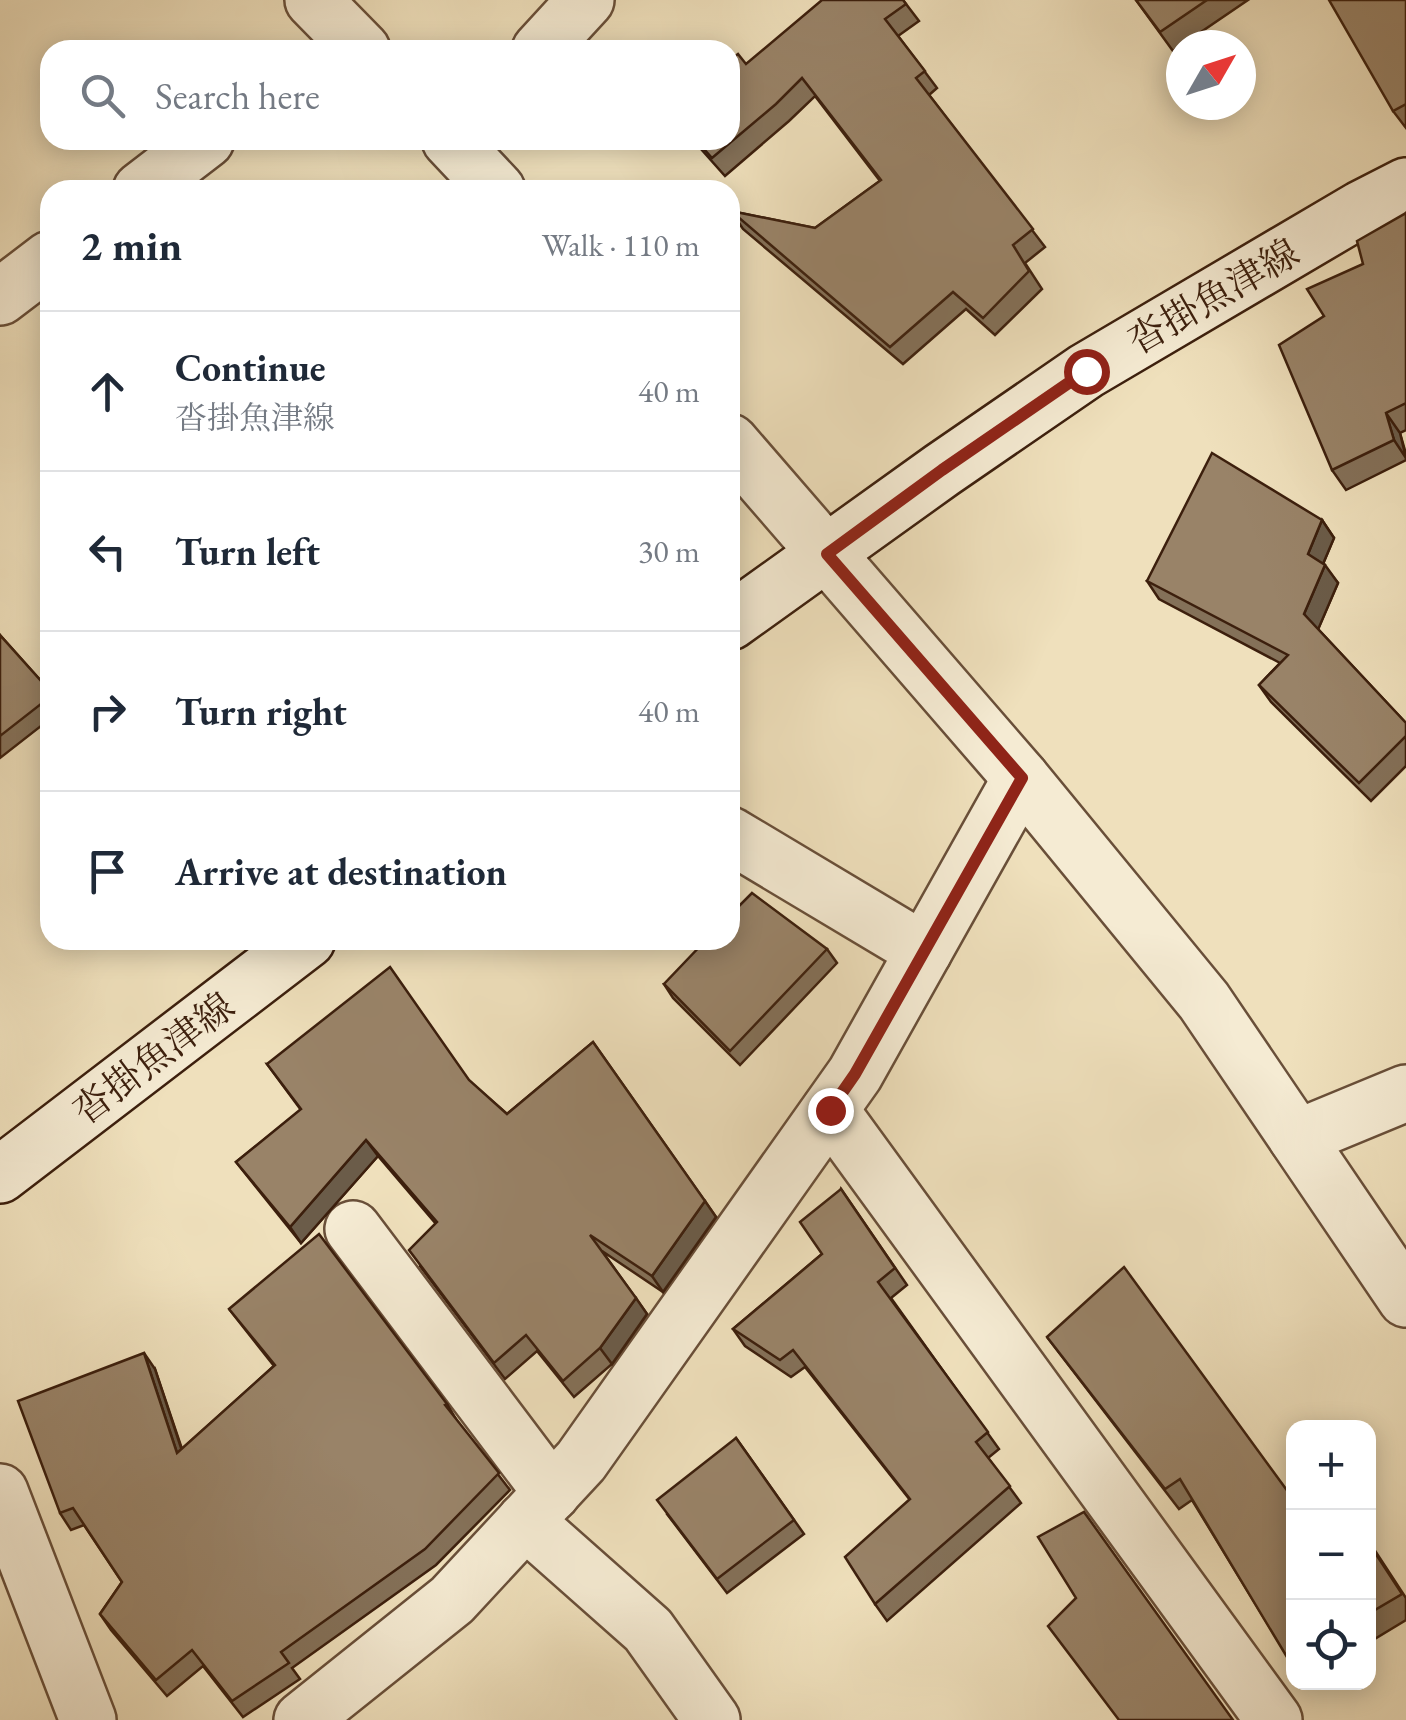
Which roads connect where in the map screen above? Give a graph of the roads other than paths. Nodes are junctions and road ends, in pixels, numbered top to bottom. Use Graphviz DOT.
graph roads {
  1 [pos="586,0"];
  2 [pos="549,40"];
  3 [pos="193,150"];
  4 [pos="462,150"];
  5 [pos="153,180"];
  6 [pos="488,180"];
  7 [pos="1406,186"];
  8 [pos="40,267"];
  9 [pos="0,297"];
  10 [pos="740,454"];
  11 [pos="827,554"];
  12 [pos="740,615"];
  13 [pos="1022,778"];
  14 [pos="740,841"];
  15 [pos="294,950"];
  16 [pos="924,952"];
  17 [pos="1406,1093"];
  18 [pos="830,1110"];
  19 [pos="1298,1138"];
  20 [pos="0,1175"];
  21 [pos="353,1229"];
  22 [pos="1406,1299"];
  23 [pos="0,1492"];
  24 [pos="538,1507"];
  25 [pos="88,1720"];
  26 [pos="302,1720"];
  27 [pos="712,1720"];
  28 [pos="1274,1720"];
  1 -- 2 [label="street"];
  3 -- 5 [label="street"];
  4 -- 6 [label="street"];
  7 -- 11 [label="street, 沓掛魚津線"];
  8 -- 9 [label="street"];
  10 -- 11 [label="street"];
  11 -- 12 [label="street, 沓掛魚津線"];
  11 -- 13 [label="street"];
  13 -- 16 [label="street"];
  13 -- 19 [label="street"];
  14 -- 16 [label="street"];
  15 -- 20 [label="street, 沓掛魚津線"];
  16 -- 18 [label="street"];
  17 -- 19 [label="street"];
  18 -- 24 [label="street"];
  18 -- 28 [label="street"];
  19 -- 22 [label="street"];
  21 -- 24 [label="street"];
  23 -- 25 [label="street"];
  24 -- 26 [label="street"];
  24 -- 27 [label="street"];
}
